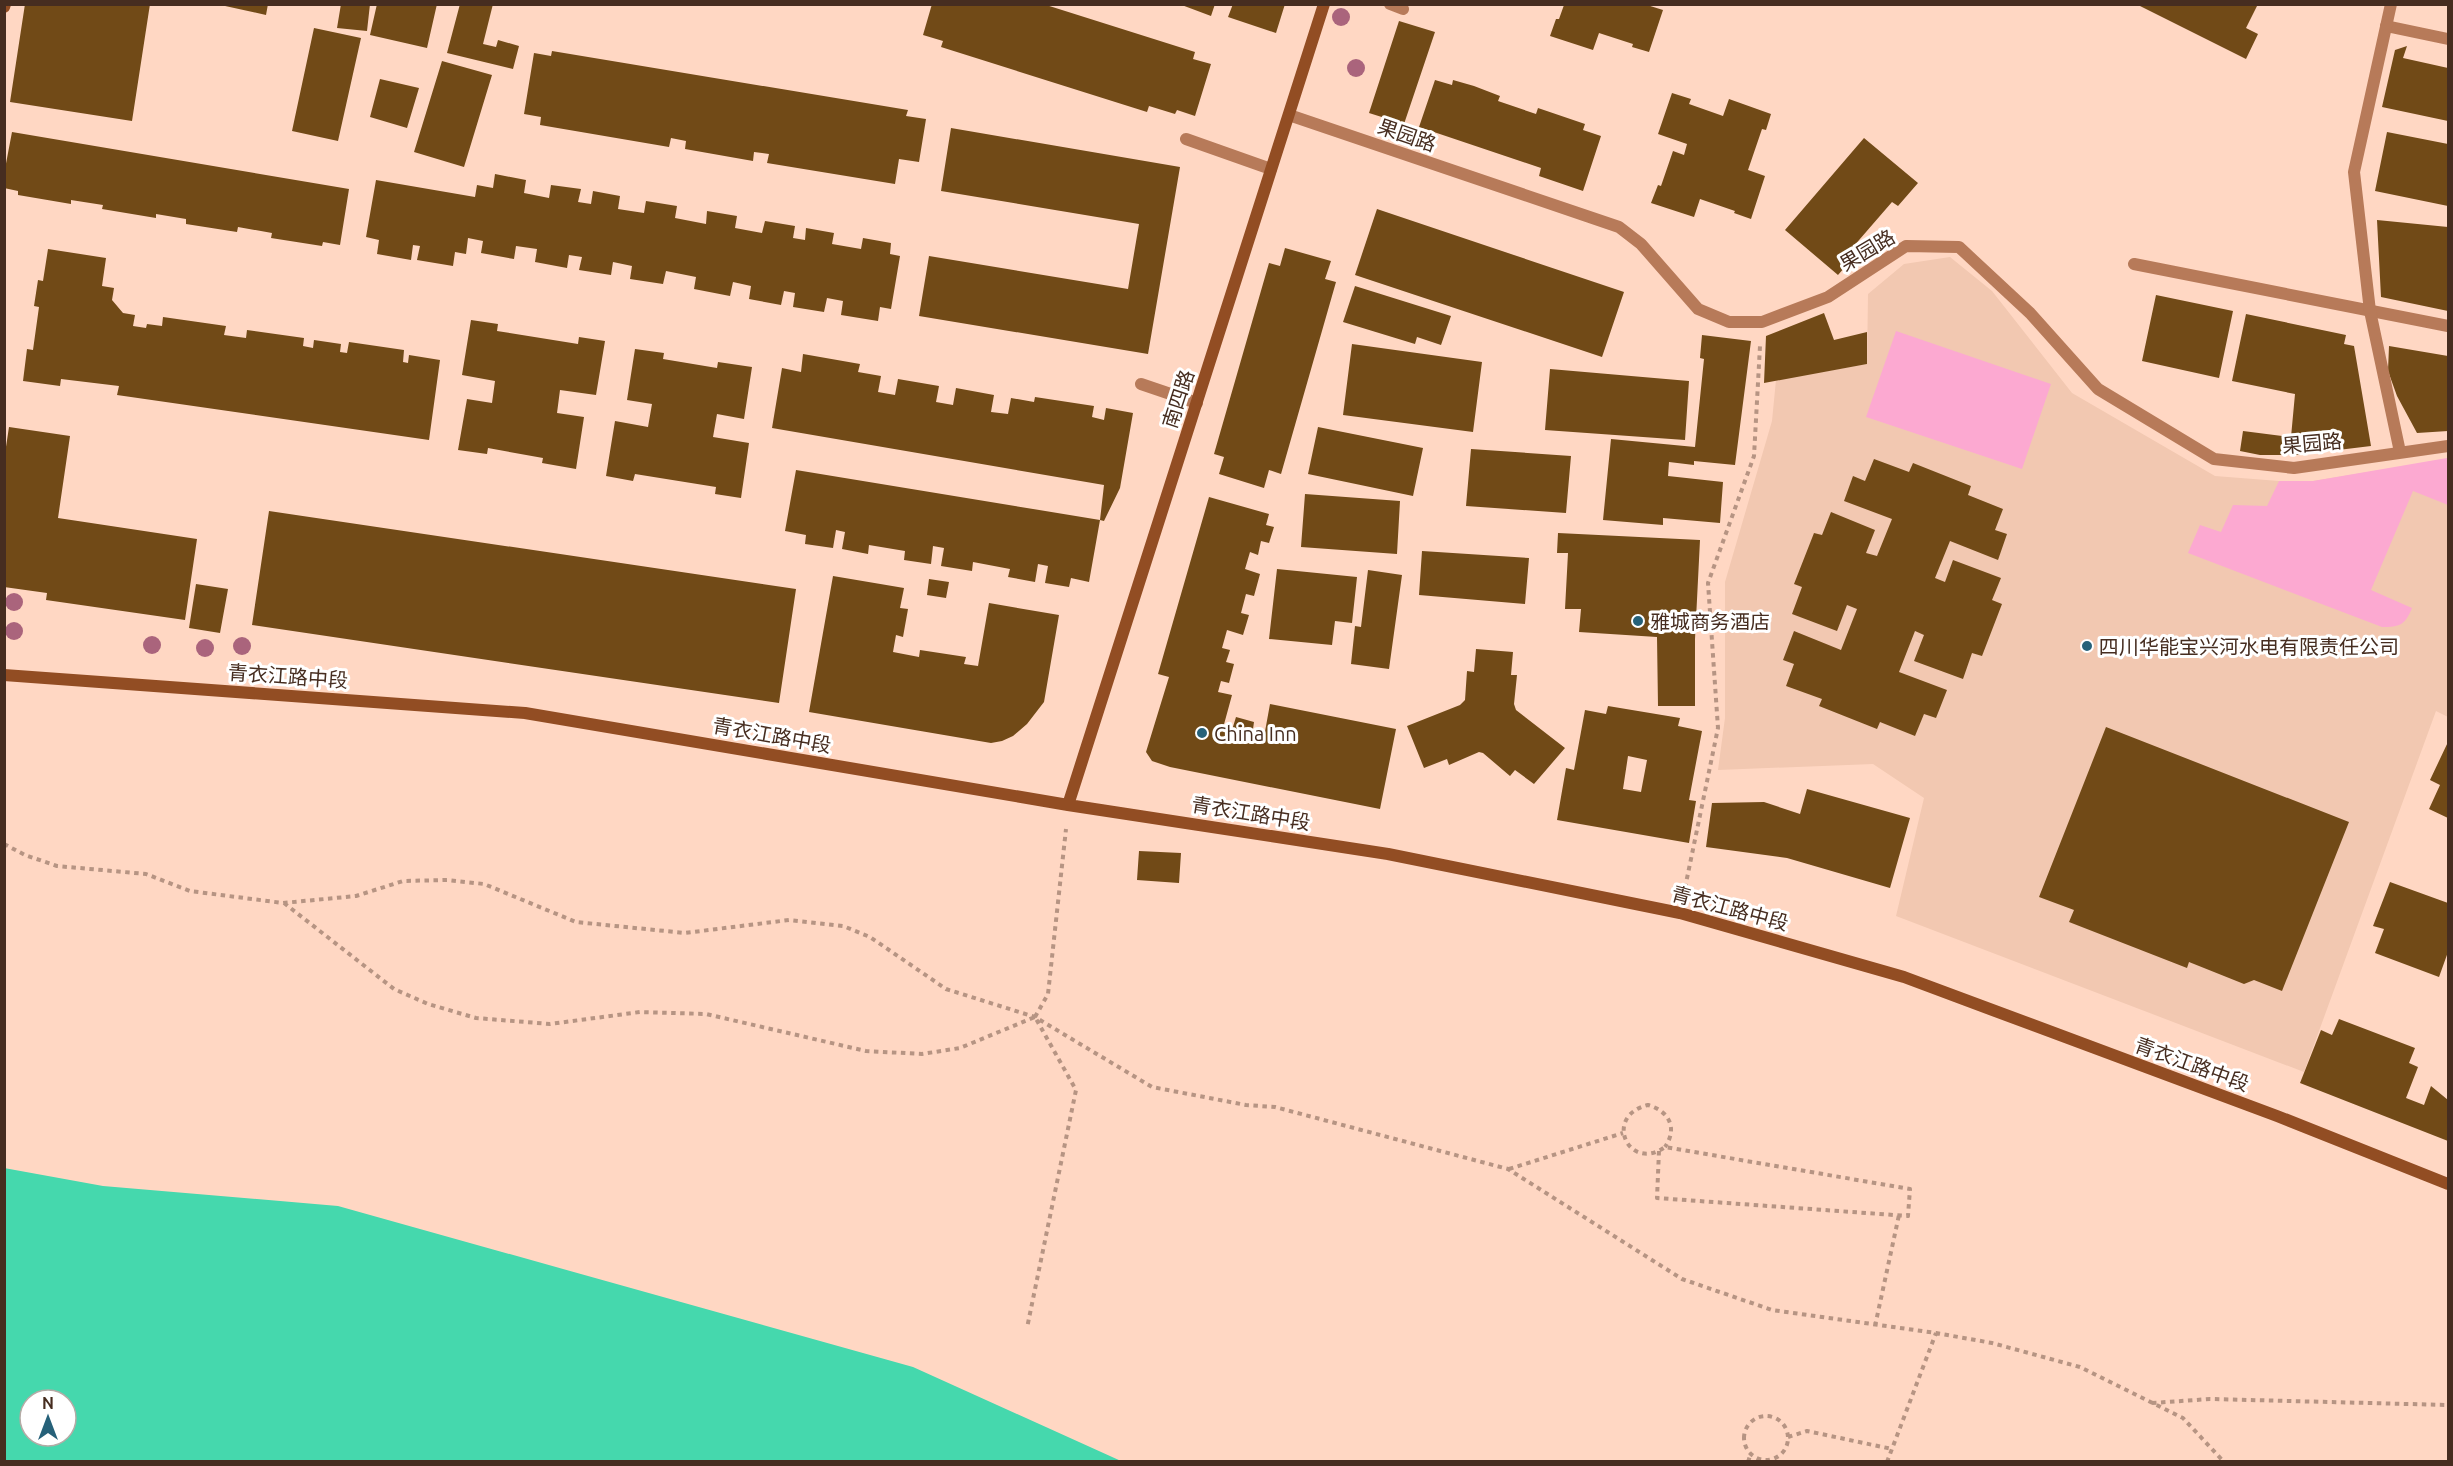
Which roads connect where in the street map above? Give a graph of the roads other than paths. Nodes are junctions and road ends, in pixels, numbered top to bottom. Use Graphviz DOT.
graph roads {
  1 [pos="1324,4"];
  2 [pos="1390,4"];
  3 [pos="2391,4"];
  4 [pos="1403,9"];
  5 [pos="2386,26"];
  6 [pos="2448,39"];
  7 [pos="1288,115"];
  8 [pos="1186,139"];
  9 [pos="1271,169"];
  10 [pos="2134,264"];
  11 [pos="2370,311"];
  12 [pos="2448,326"];
  13 [pos="1140,384"];
  14 [pos="1197,403"];
  15 [pos="2448,446"];
  16 [pos="2400,452"];
  17 [pos="4,675"];
  18 [pos="1068,805"];
  19 [pos="2448,1184"];
  1 -- 7 [label="main road, 南四路"];
  2 -- 4 [label="street"];
  3 -- 5 [label="street"];
  5 -- 6 [label="street"];
  5 -- 11 [label="street"];
  7 -- 9 [label="main road, 南四路"];
  7 -- 16 [label="street, 果园路"];
  8 -- 9 [label="street"];
  9 -- 14 [label="main road, 南四路"];
  10 -- 11 [label="street"];
  11 -- 12 [label="street"];
  11 -- 16 [label="street"];
  13 -- 14 [label="street"];
  14 -- 18 [label="main road, 南四路"];
  15 -- 16 [label="street, 果园路"];
  17 -- 18 [label="main road, 青衣江路中段"];
  18 -- 19 [label="main road, 青衣江路中段"];
}
